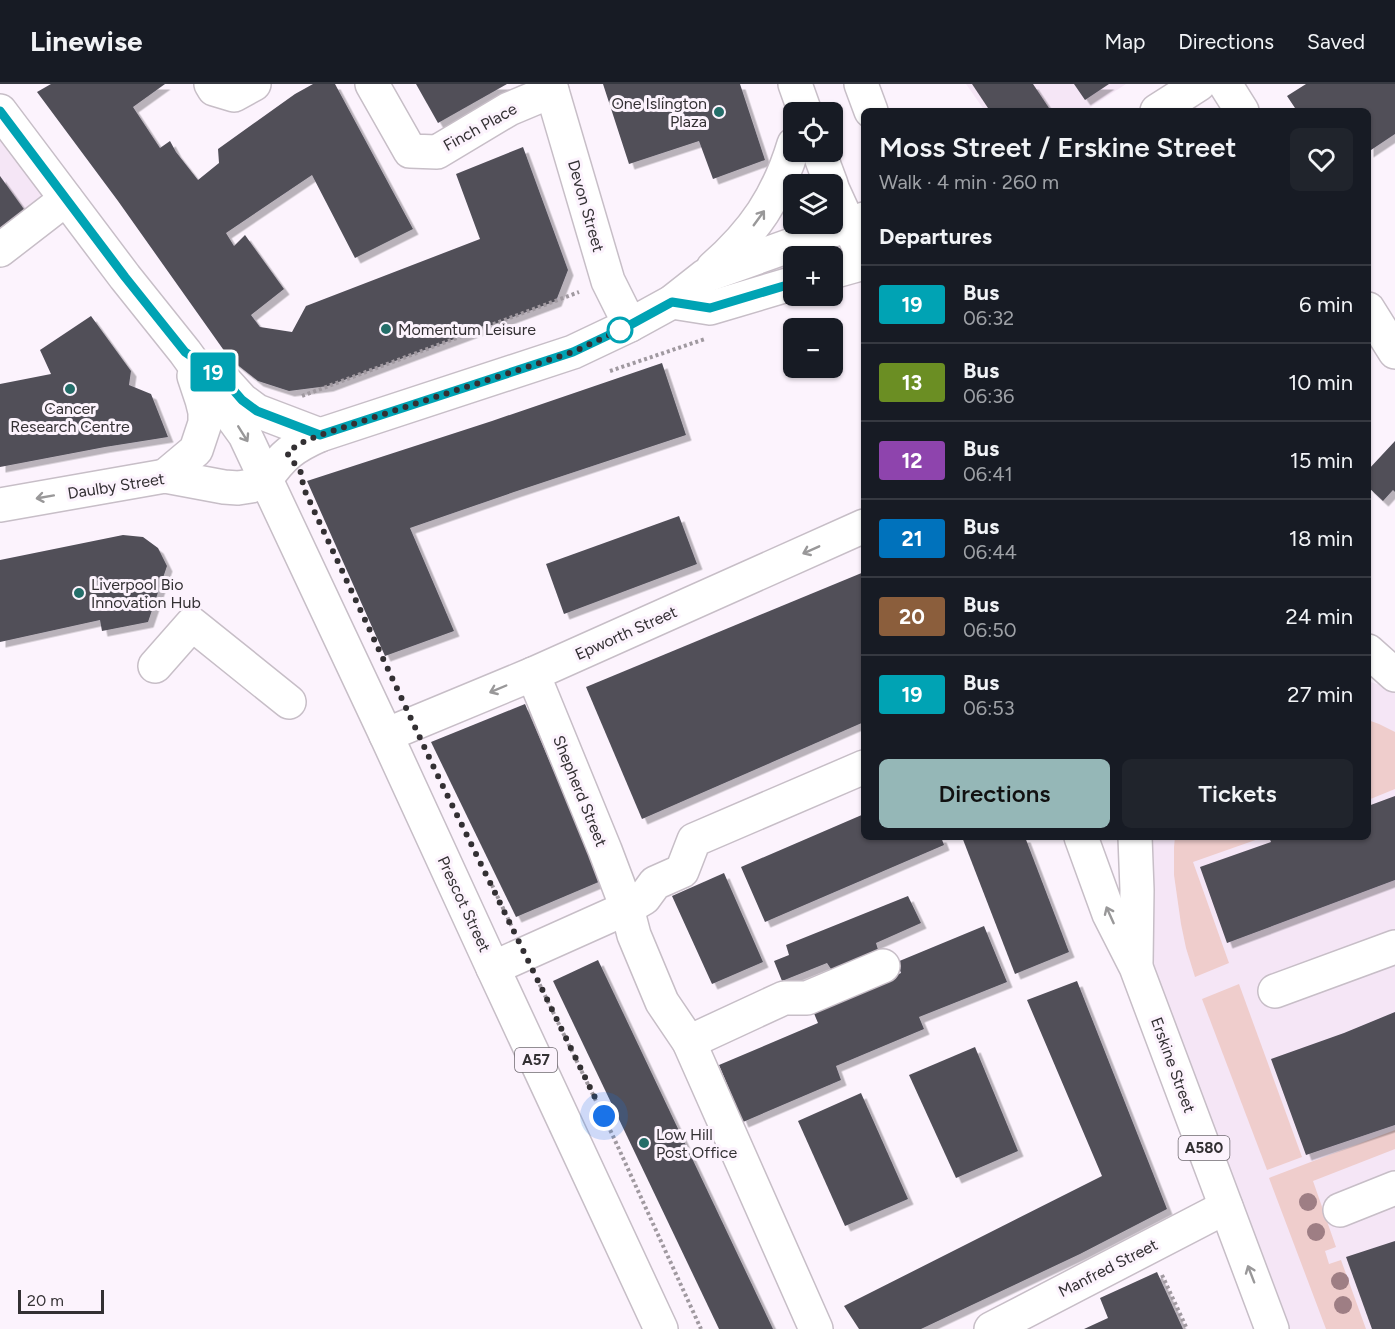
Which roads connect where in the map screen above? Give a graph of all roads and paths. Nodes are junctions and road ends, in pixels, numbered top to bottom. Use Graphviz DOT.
graph roads {
  1 [pos="211,84"];
  2 [pos="254,84"];
  3 [pos="372,84"];
  4 [pos="861,84"];
  5 [pos="1198,84"];
  6 [pos="1225,84"];
  7 [pos="551,87"];
  8 [pos="870,108"];
  9 [pos="1162,108"];
  10 [pos="1240,108"];
  11 [pos="0,111"];
  12 [pos="788,162"];
  13 [pos="66,199"];
  14 [pos="843,202"];
  15 [pos="856,222"];
  16 [pos="861,244"];
  17 [pos="0,250"];
  18 [pos="861,264"];
  19 [pos="843,269"];
  20 [pos="705,276"];
  21 [pos="783,286"];
  22 [pos="585,290"];
  23 [pos="672,302"];
  24 [pos="1371,314"];
  25 [pos="630,325"];
  26 [pos="185,352"];
  27 [pos="1395,352"];
  28 [pos="269,417"];
  29 [pos="320,435"];
  30 [pos="165,476"];
  31 [pos="266,479"];
  32 [pos="0,505"];
  33 [pos="861,527"];
  34 [pos="1371,654"];
  35 [pos="155,666"];
  36 [pos="533,674"];
  37 [pos="1395,675"];
  38 [pos="1371,682"];
  39 [pos="1395,690"];
  40 [pos="289,702"];
  41 [pos="386,735"];
  42 [pos="861,768"];
  43 [pos="1082,840"];
  44 [pos="1135,840"];
  45 [pos="488,877"];
  46 [pos="627,908"];
  47 [pos="1395,947"];
  48 [pos="525,953"];
  49 [pos="883,966"];
  50 [pos="1136,967"];
  51 [pos="493,968"];
  52 [pos="1275,991"];
  53 [pos="689,1042"];
  54 [pos="1395,1188"];
  55 [pos="1226,1207"];
  56 [pos="1340,1210"];
  57 [pos="1149,1247"];
  58 [pos="661,1329"];
  59 [pos="701,1329"];
  60 [pos="816,1329"];
  61 [pos="991,1329"];
  62 [pos="1187,1329"];
  63 [pos="1272,1329"];
  1 -- 2 [label="main road"];
  3 -- 7 [label="main road, Finch Place"];
  4 -- 8 [label="main road"];
  5 -- 9 [label="main road"];
  6 -- 10 [label="main road"];
  7 -- 25 [label="main road, Devon Street"];
  11 -- 13 [label="main road, A57"];
  20 -- 12 [label="main road, one-way"];
  13 -- 17 [label="main road"];
  13 -- 26 [label="main road, A57"];
  14 -- 15 [label="main road"];
  15 -- 16 [label="main road"];
  15 -- 20 [label="main road"];
  18 -- 19 [label="main road"];
  20 -- 23 [label="main road"];
  21 -- 23 [label="main road"];
  22 -- 28 [label="path"];
  23 -- 25 [label="main road"];
  24 -- 27 [label="main road"];
  25 -- 29 [label="main road"];
  26 -- 28 [label="main road"];
  26 -- 30 [label="main road"];
  26 -- 31 [label="main road, A57, one-way"];
  28 -- 29 [label="main road"];
  29 -- 31 [label="main road"];
  30 -- 31 [label="main road, Daulby Street"];
  30 -- 32 [label="main road, Daulby Street, one-way"];
  31 -- 41 [label="main road, Prescot Street / A57"];
  33 -- 36 [label="main road, Epworth Street, one-way"];
  34 -- 37 [label="main road"];
  35 -- 40 [label="main road"];
  36 -- 41 [label="main road, Epworth Street, one-way"];
  36 -- 46 [label="main road, Shepherd Street"];
  38 -- 39 [label="main road"];
  41 -- 51 [label="main road, Prescot Street / A57"];
  42 -- 46 [label="main road"];
  50 -- 43 [label="main road, Erskine Street / A580, one-way"];
  44 -- 50 [label="main road, A580"];
  45 -- 48 [label="path"];
  46 -- 48 [label="main road"];
  46 -- 53 [label="main road, Shepherd Street"];
  47 -- 52 [label="main road"];
  48 -- 51 [label="main road"];
  48 -- 59 [label="path"];
  49 -- 53 [label="main road"];
  50 -- 55 [label="main road, Erskine Street / A580"];
  51 -- 58 [label="main road, Prescot Street / A57"];
  53 -- 60 [label="main road, Shepherd Street"];
  54 -- 56 [label="main road"];
  55 -- 57 [label="main road, Manfred Street"];
  63 -- 55 [label="main road, Erskine Street / A580, one-way"];
  57 -- 61 [label="main road, Manfred Street"];
  57 -- 62 [label="path"];
}
